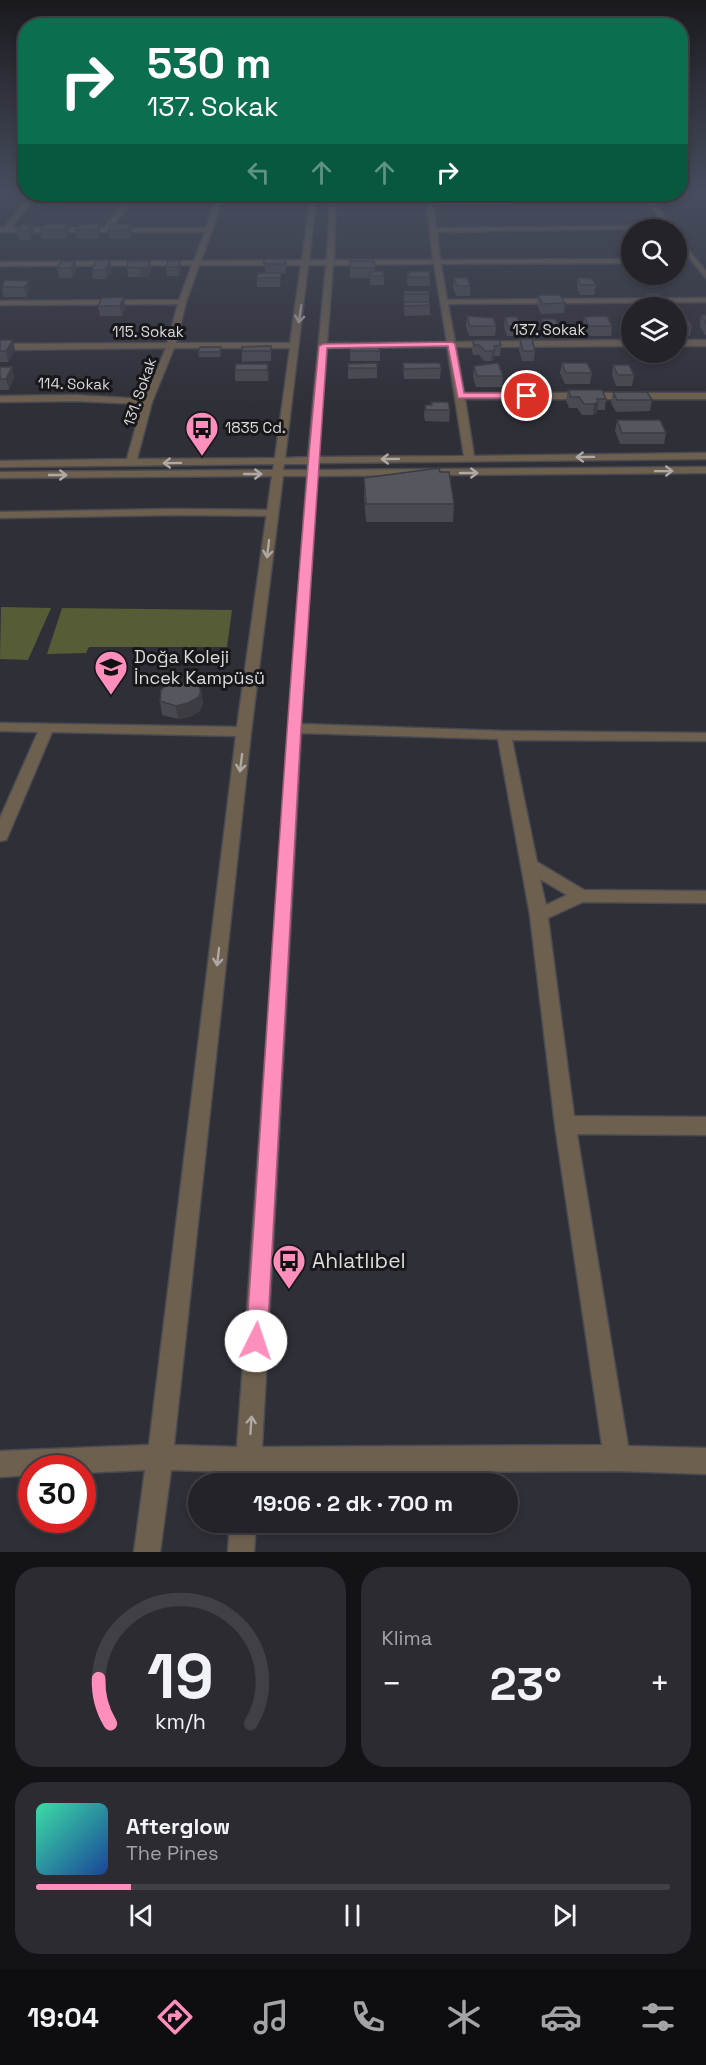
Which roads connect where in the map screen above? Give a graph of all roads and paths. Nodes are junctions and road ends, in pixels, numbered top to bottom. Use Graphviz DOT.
graph roads {
  1 [pos="114,263"];
  2 [pos="198,263"];
  3 [pos="306,263"];
  4 [pos="330,263"];
  5 [pos="436,263"];
  6 [pos="0,264"];
  7 [pos="706,300"];
  8 [pos="182,302"];
  9 [pos="443,302"];
  10 [pos="0,303"];
  11 [pos="621,343"];
  12 [pos="687,343"];
  13 [pos="706,343"];
  14 [pos="452,344"];
  15 [pos="296,345"];
  16 [pos="171,346"];
  17 [pos="323,346"];
  18 [pos="0,347"];
  19 [pos="460,396"];
  20 [pos="706,396"];
  21 [pos="0,399"];
  22 [pos="147,402"];
  23 [pos="706,456"];
  24 [pos="469,458"];
  25 [pos="131,463"];
  26 [pos="0,464"];
  27 [pos="279,467"];
  28 [pos="313,467"];
  29 [pos="706,470"];
  30 [pos="0,475"];
  31 [pos="273,513"];
  32 [pos="0,514"];
  33 [pos="0,727"];
  34 [pos="47,728"];
  35 [pos="294,728"];
  36 [pos="244,732"];
  37 [pos="504,735"];
  38 [pos="706,737"];
  39 [pos="0,836"];
  40 [pos="529,865"];
  41 [pos="581,896"];
  42 [pos="706,897"];
  43 [pos="538,915"];
  44 [pos="565,1125"];
  45 [pos="706,1126"];
  46 [pos="160,1457"];
  47 [pos="617,1458"];
  48 [pos="706,1461"];
  49 [pos="0,1464"];
  50 [pos="248,1472"];
  51 [pos="242,1533"];
  52 [pos="147,1552"];
  53 [pos="241,1552"];
  1 -- 6 [label="street"];
  2 -- 8 [label="street, 131. Sokak"];
  3 -- 15 [label="street, one-way"];
  4 -- 17 [label="street"];
  5 -- 9 [label="street"];
  7 -- 9 [label="street"];
  8 -- 10 [label="street"];
  8 -- 16 [label="street, 131. Sokak"];
  9 -- 14 [label="street"];
  11 -- 14 [label="street, 137. Sokak"];
  12 -- 13 [label="street"];
  14 -- 17 [label="street, 137. Sokak"];
  14 -- 19 [label="street"];
  15 -- 16 [label="street, 115. Sokak"];
  15 -- 27 [label="street"];
  16 -- 18 [label="street, 115. Sokak"];
  16 -- 22 [label="street, 131. Sokak"];
  17 -- 28 [label="street"];
  19 -- 20 [label="street"];
  19 -- 24 [label="street"];
  21 -- 22 [label="street, 114. Sokak"];
  22 -- 25 [label="street, 131. Sokak"];
  23 -- 24 [label="street, one-way"];
  24 -- 28 [label="street, one-way"];
  25 -- 26 [label="street"];
  27 -- 25 [label="street, one-way"];
  27 -- 28 [label="street"];
  30 -- 27 [label="street, one-way"];
  27 -- 31 [label="street"];
  28 -- 29 [label="street, one-way"];
  28 -- 35 [label="street"];
  31 -- 32 [label="lane"];
  31 -- 36 [label="street, one-way"];
  33 -- 34 [label="street"];
  34 -- 36 [label="street"];
  34 -- 39 [label="street"];
  35 -- 37 [label="street"];
  50 -- 35 [label="street, one-way"];
  36 -- 46 [label="street, one-way"];
  37 -- 38 [label="street"];
  37 -- 40 [label="street"];
  40 -- 41 [label="street"];
  40 -- 43 [label="street"];
  41 -- 42 [label="street"];
  41 -- 43 [label="street"];
  43 -- 44 [label="street"];
  44 -- 45 [label="street"];
  44 -- 47 [label="street"];
  46 -- 49 [label="street"];
  46 -- 50 [label="street"];
  46 -- 52 [label="street"];
  47 -- 48 [label="street"];
  47 -- 50 [label="street"];
  51 -- 53 [label="street"];
}
